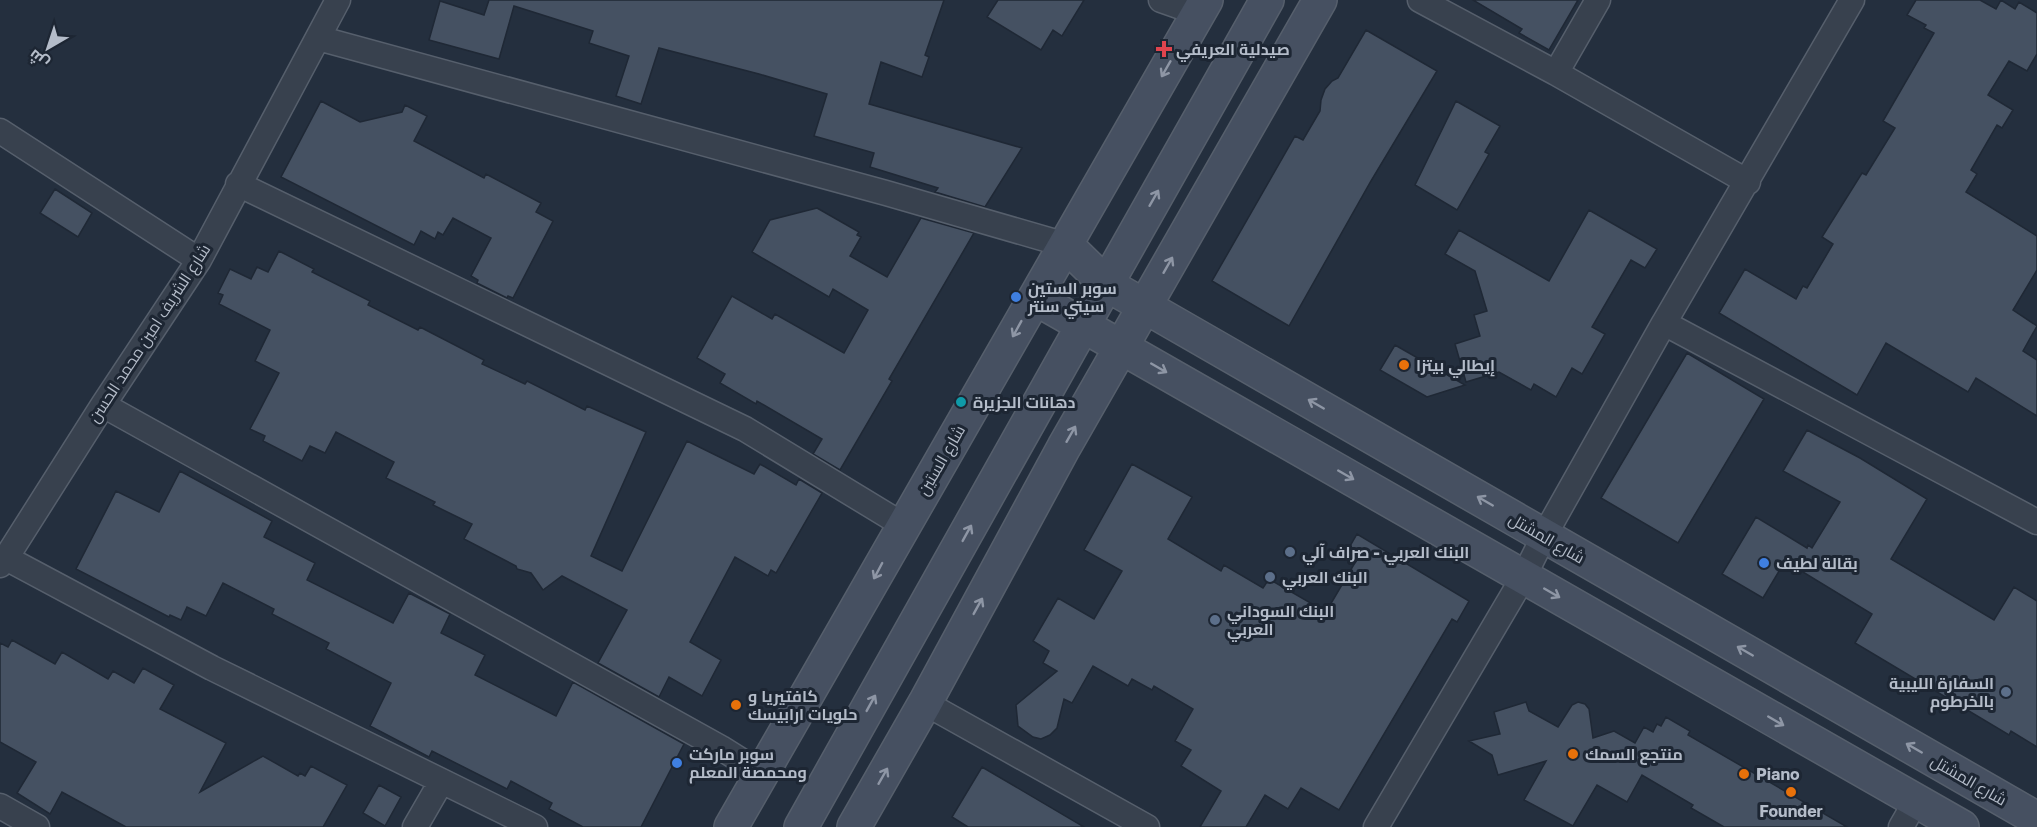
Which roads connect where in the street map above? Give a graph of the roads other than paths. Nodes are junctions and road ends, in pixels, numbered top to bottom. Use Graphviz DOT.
graph roads {
  1 [pos="338,0"];
  2 [pos="1161,0"];
  3 [pos="1267,0"];
  4 [pos="1320,0"];
  5 [pos="1420,0"];
  6 [pos="1598,0"];
  7 [pos="1852,0"];
  8 [pos="1202,7"];
  9 [pos="318,38"];
  10 [pos="1556,73"];
  11 [pos="0,130"];
  12 [pos="1748,182"];
  13 [pos="238,183"];
  14 [pos="1066,245"];
  15 [pos="199,260"];
  16 [pos="1106,284"];
  17 [pos="1035,298"];
  18 [pos="1145,306"];
  19 [pos="1664,323"];
  20 [pos="1082,325"];
  21 [pos="1122,347"];
  22 [pos="103,405"];
  23 [pos="2037,522"];
  24 [pos="903,525"];
  25 [pos="1544,536"];
  26 [pos="3,562"];
  27 [pos="1524,576"];
  28 [pos="926,703"];
  29 [pos="761,773"];
  30 [pos="441,782"];
  31 [pos="0,806"];
  32 [pos="1909,814"];
  33 [pos="2037,819"];
  34 [pos="1121,820"];
  35 [pos="36,827"];
  36 [pos="416,827"];
  37 [pos="535,827"];
  38 [pos="731,827"];
  39 [pos="801,827"];
  40 [pos="854,827"];
  41 [pos="1147,827"];
  42 [pos="1376,827"];
  43 [pos="1962,827"];
  1 -- 9 [label="street, شارع الشريف امين محمد الحسن"];
  2 -- 8 [label="street"];
  16 -- 3 [label="main road, one-way"];
  18 -- 4 [label="main road, one-way"];
  5 -- 10 [label="street"];
  6 -- 10 [label="street"];
  7 -- 12 [label="street"];
  8 -- 14 [label="main road, شارع الستين, one-way"];
  9 -- 13 [label="street, شارع الشريف امين محمد الحسن"];
  9 -- 14 [label="street"];
  10 -- 12 [label="street"];
  11 -- 15 [label="street"];
  12 -- 19 [label="street"];
  13 -- 15 [label="street, شارع الشريف امين محمد الحسن"];
  13 -- 24 [label="street"];
  14 -- 16 [label="main road, شارع المشتل"];
  14 -- 17 [label="main road, شارع الستين"];
  15 -- 22 [label="street, شارع الشريف امين محمد الحسن"];
  16 -- 18 [label="main road, شارع المشتل"];
  16 -- 20 [label="main road"];
  17 -- 20 [label="main road"];
  17 -- 24 [label="main road, شارع الستين, one-way"];
  18 -- 21 [label="main road"];
  25 -- 18 [label="main road, شارع المشتل, one-way"];
  19 -- 23 [label="street"];
  19 -- 25 [label="street"];
  20 -- 21 [label="main road"];
  39 -- 20 [label="main road, one-way"];
  21 -- 27 [label="main road, one-way"];
  28 -- 21 [label="main road, one-way"];
  22 -- 26 [label="street, شارع الشريف امين محمد الحسن"];
  22 -- 29 [label="street"];
  24 -- 29 [label="main road, شارع الستين, one-way"];
  25 -- 27 [label="street"];
  33 -- 25 [label="main road, شارع المشتل, one-way"];
  26 -- 30 [label="street"];
  27 -- 32 [label="main road, one-way"];
  27 -- 42 [label="street"];
  28 -- 34 [label="street"];
  40 -- 28 [label="main road, one-way"];
  29 -- 38 [label="main road, شارع الستين"];
  30 -- 36 [label="street"];
  30 -- 37 [label="street"];
  31 -- 35 [label="street"];
  32 -- 43 [label="main road"];
  34 -- 41 [label="street"];
}
